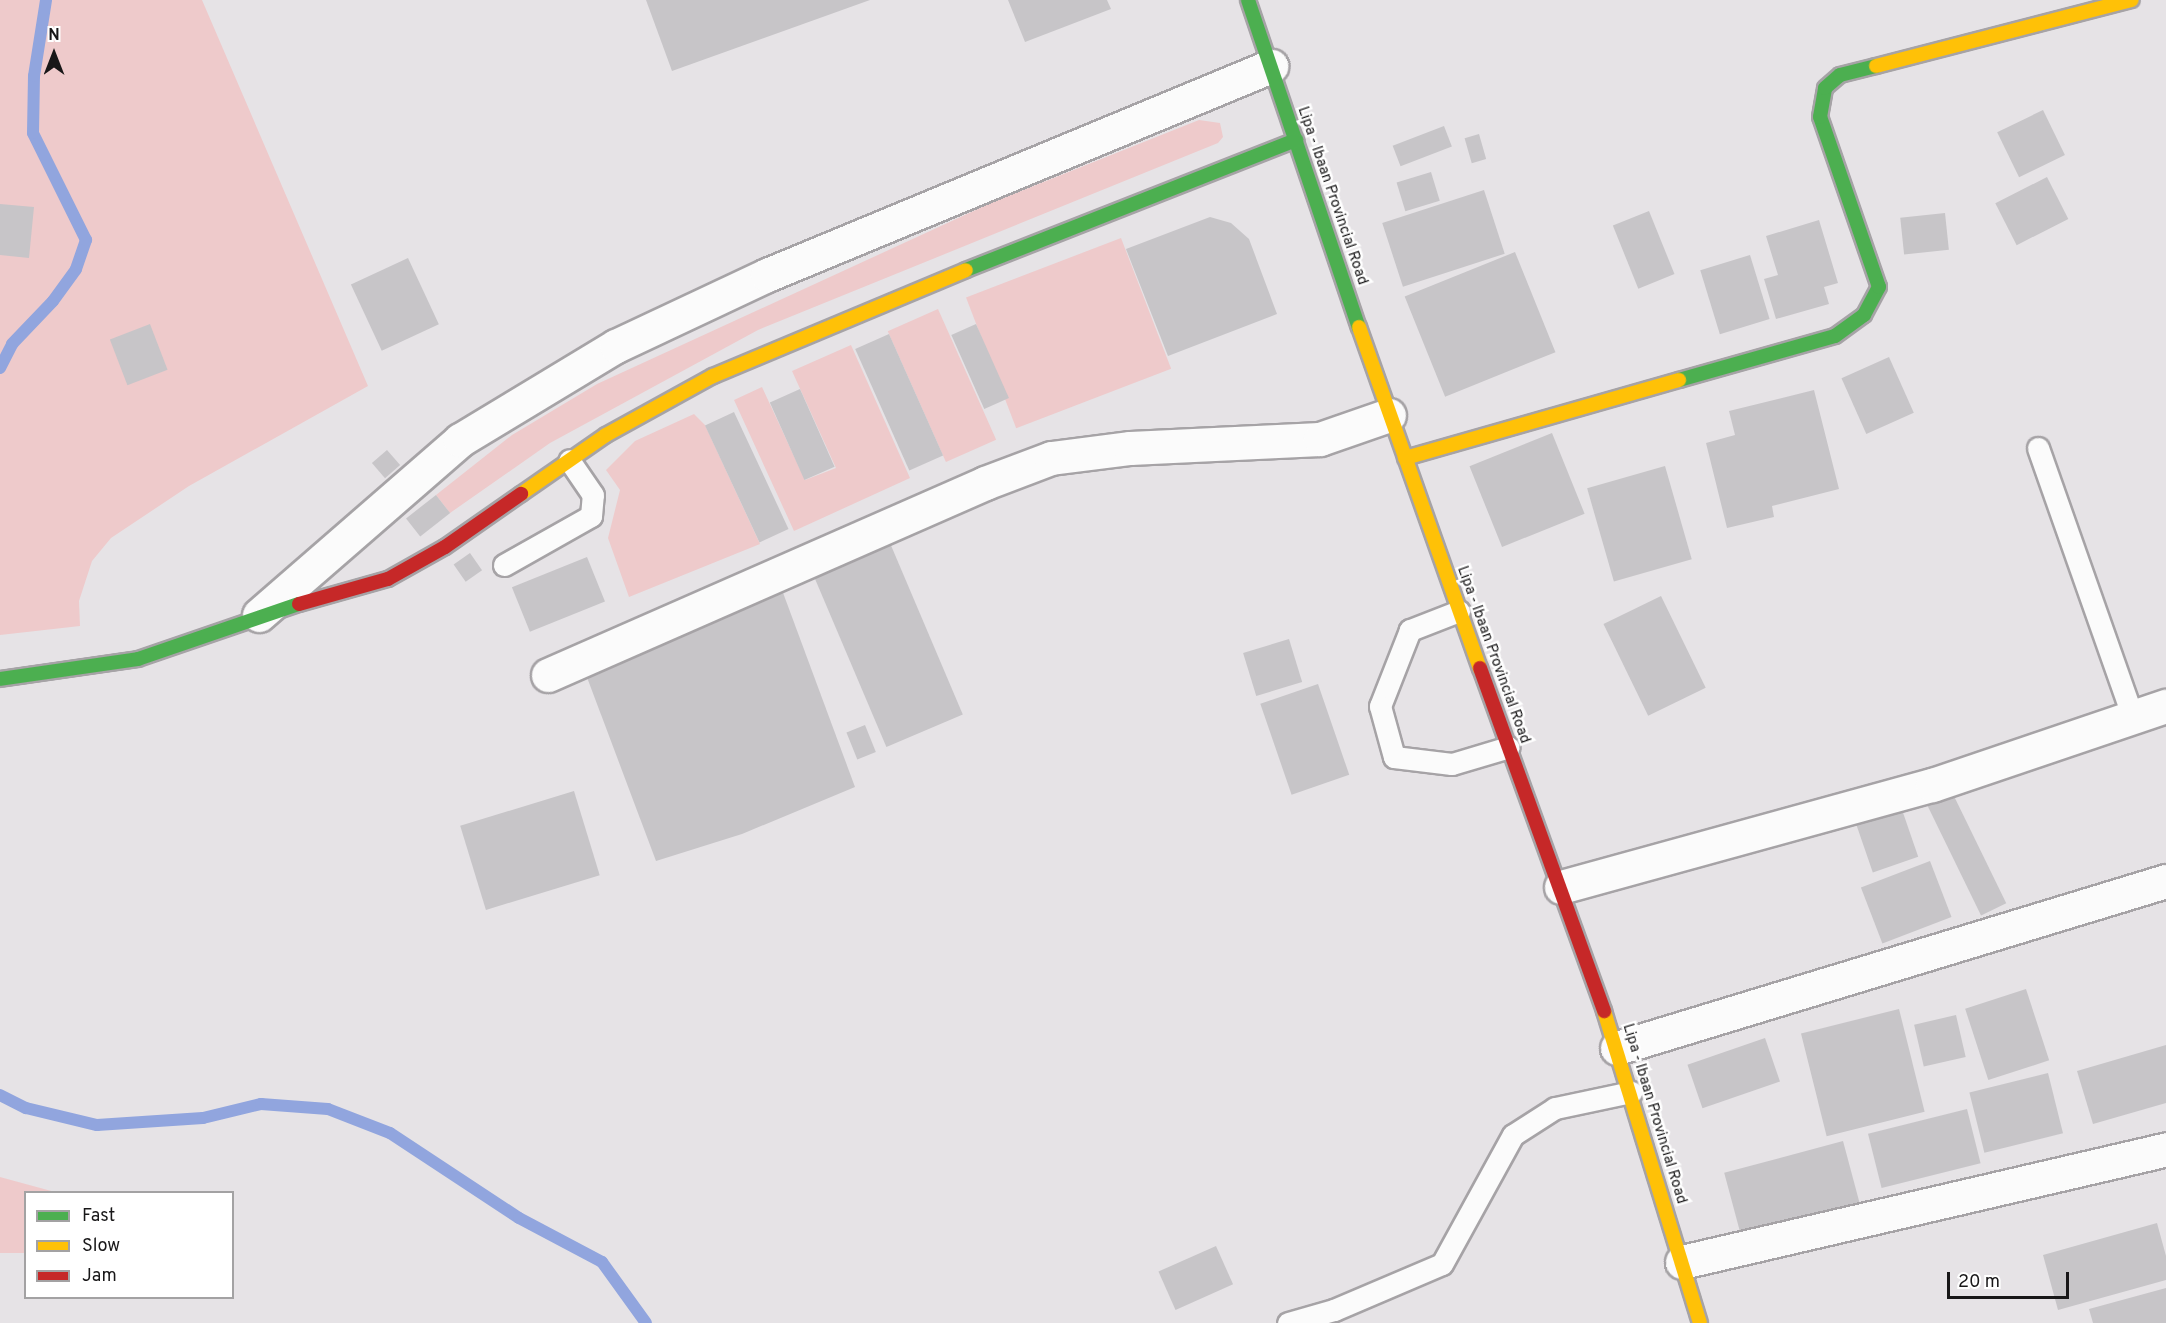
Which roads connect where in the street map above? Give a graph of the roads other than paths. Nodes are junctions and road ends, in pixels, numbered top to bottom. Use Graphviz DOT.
graph roads {
  1 [pos="1248,0"];
  2 [pos="2132,0"];
  3 [pos="1271,66"];
  4 [pos="1296,140"];
  5 [pos="1389,415"];
  6 [pos="2038,447"];
  7 [pos="1405,458"];
  8 [pos="569,460"];
  9 [pos="504,565"];
  10 [pos="1459,611"];
  11 [pos="258,615"];
  12 [pos="548,675"];
  13 [pos="0,679"];
  14 [pos="2166,706"];
  15 [pos="2134,720"];
  16 [pos="1509,747"];
  17 [pos="2166,881"];
  18 [pos="1561,887"];
  19 [pos="1617,1048"];
  20 [pos="1631,1092"];
  21 [pos="2166,1149"];
  22 [pos="1682,1262"];
  23 [pos="1288,1323"];
  24 [pos="1700,1323"];
  1 -- 3 [label="street, Lipa - Ibaan Provincial Road"];
  2 -- 7 [label="street"];
  3 -- 4 [label="street, Lipa - Ibaan Provincial Road"];
  3 -- 11 [label="street"];
  4 -- 5 [label="street, Lipa - Ibaan Provincial Road"];
  4 -- 8 [label="street"];
  5 -- 7 [label="street, Lipa - Ibaan Provincial Road"];
  5 -- 12 [label="street"];
  6 -- 15 [label="lane"];
  7 -- 10 [label="street, Lipa - Ibaan Provincial Road"];
  8 -- 9 [label="lane"];
  8 -- 11 [label="street"];
  10 -- 16 [label="street, Lipa - Ibaan Provincial Road"];
  10 -- 16 [label="lane"];
  11 -- 13 [label="street"];
  14 -- 15 [label="street"];
  15 -- 18 [label="street"];
  16 -- 18 [label="street, Lipa - Ibaan Provincial Road"];
  17 -- 19 [label="street"];
  18 -- 19 [label="street, Lipa - Ibaan Provincial Road"];
  19 -- 20 [label="street, Lipa - Ibaan Provincial Road"];
  20 -- 22 [label="street, Lipa - Ibaan Provincial Road"];
  20 -- 23 [label="lane"];
  21 -- 22 [label="street"];
  22 -- 24 [label="street, Lipa - Ibaan Provincial Road"];
}
